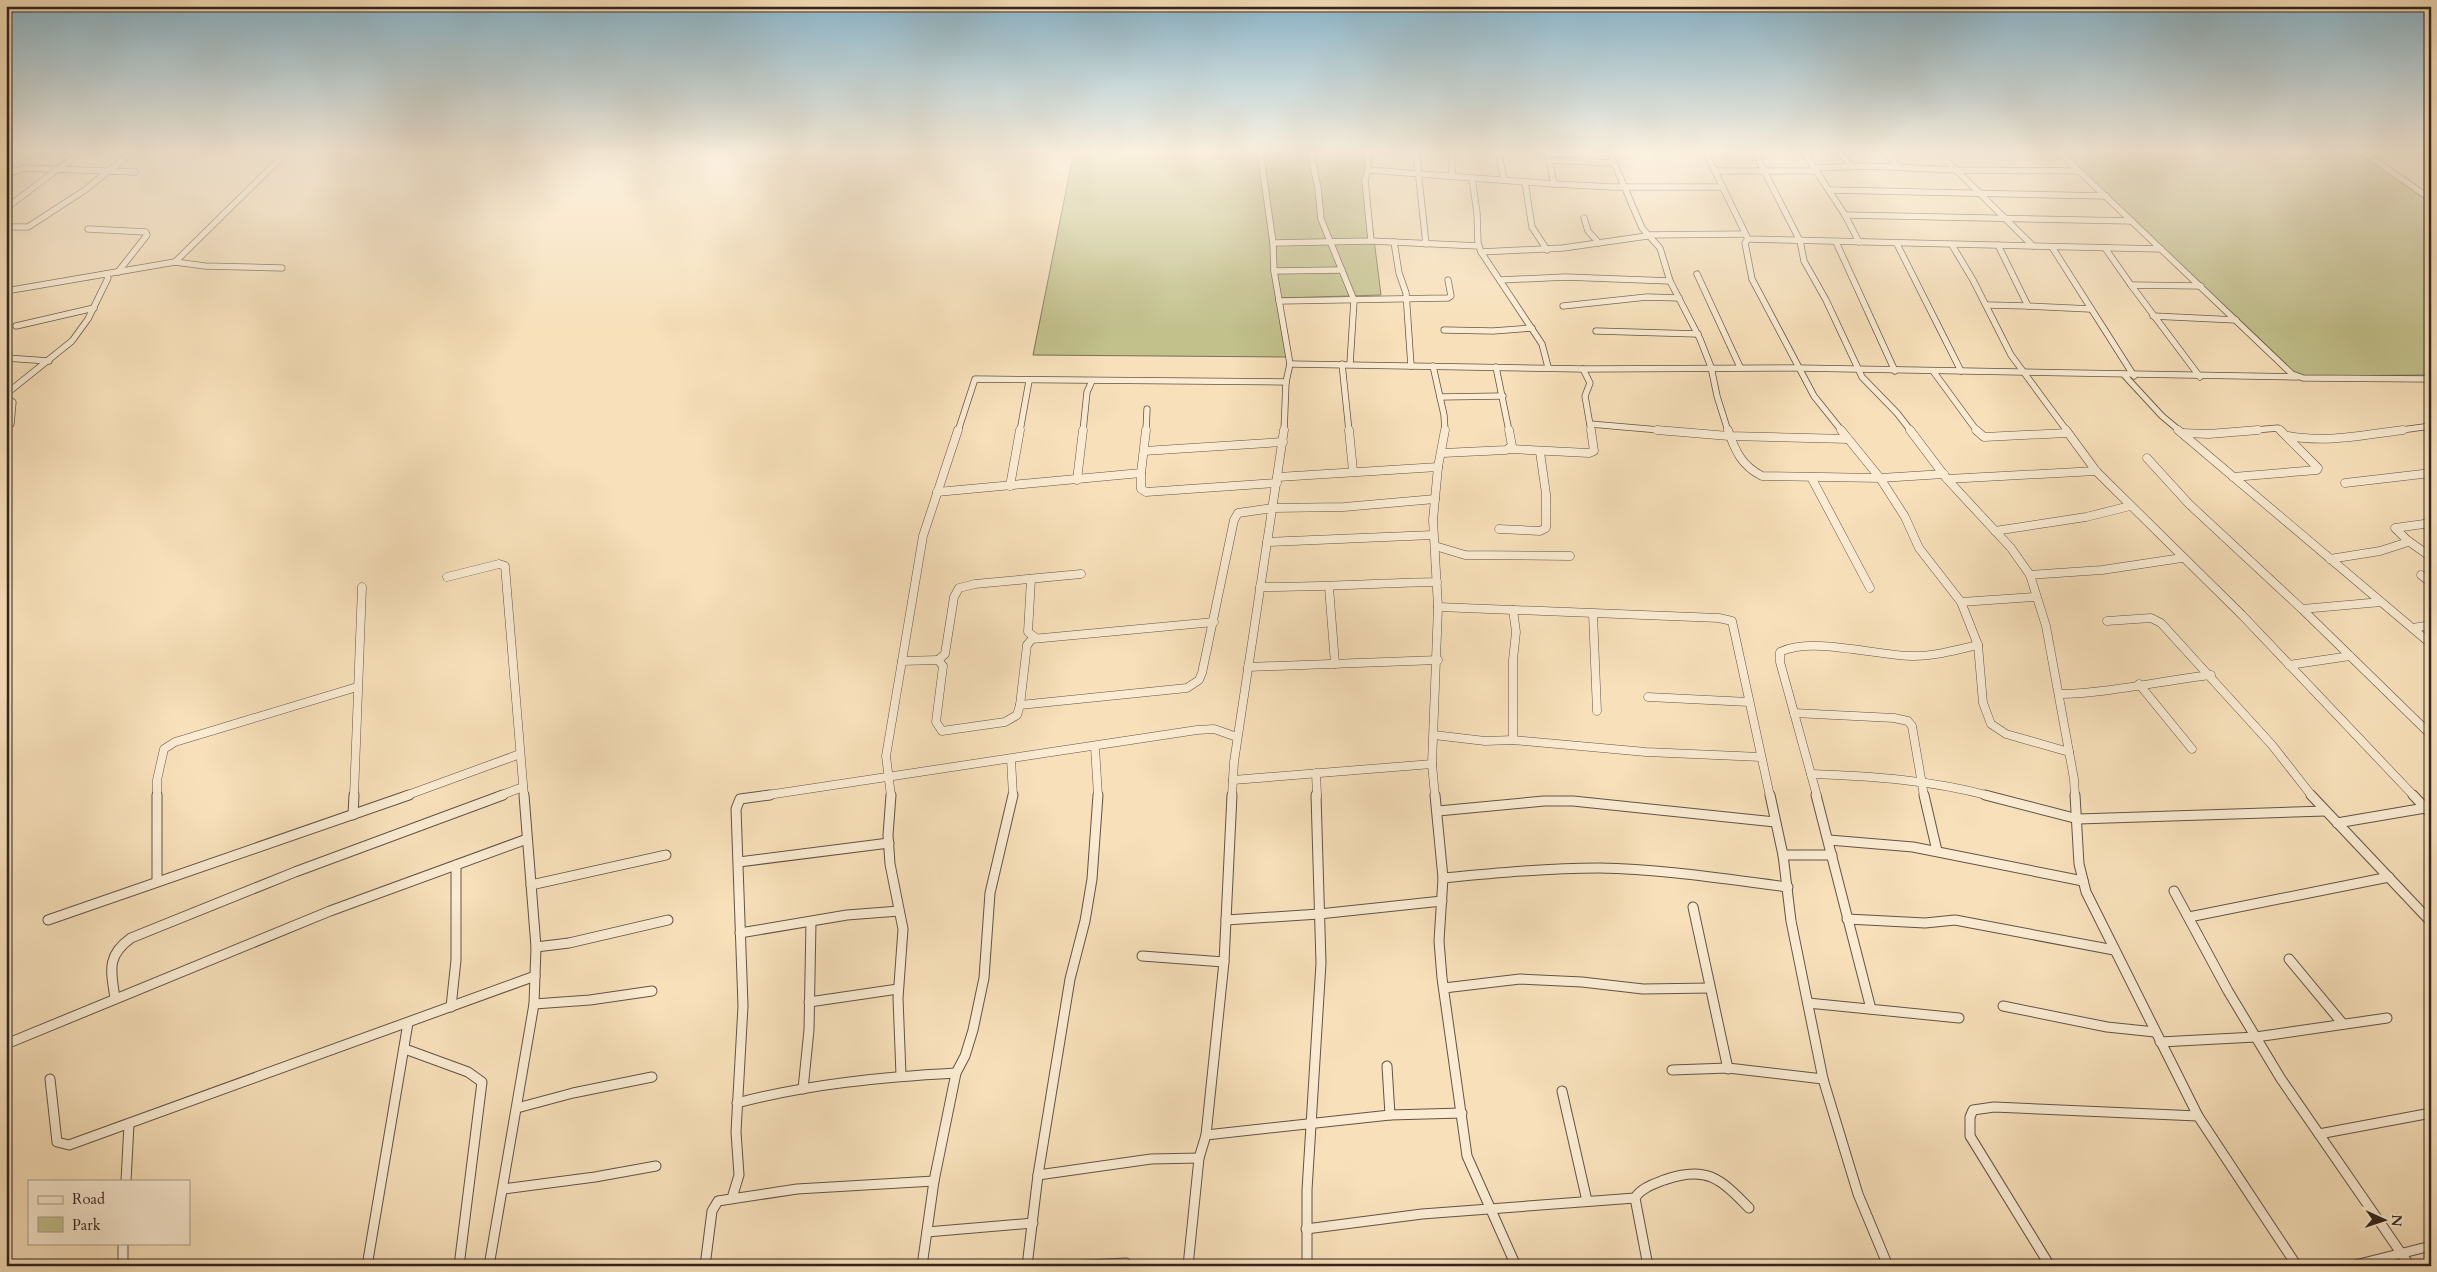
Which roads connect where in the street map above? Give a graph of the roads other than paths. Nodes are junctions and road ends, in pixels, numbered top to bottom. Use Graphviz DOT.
graph roads {
  1 [pos="53,210"];
  2 [pos="228,210"];
  3 [pos="1268,210"];
  4 [pos="1320,210"];
  5 [pos="1368,210"];
  6 [pos="1423,210"];
  7 [pos="1477,210"];
  8 [pos="1529,210"];
  9 [pos="1635,210"];
  10 [pos="1734,210"];
  11 [pos="1784,210"];
  12 [pos="1842,210"];
  13 [pos="1996,210"];
  14 [pos="2121,210"];
  15 [pos="1845,215"];
  16 [pos="1584,218"];
  17 [pos="2005,219"];
  18 [pos="2132,221"];
  19 [pos="6,227"];
  20 [pos="88,229"];
  21 [pos="1646,236"];
  22 [pos="1746,236"];
  23 [pos="1371,241"];
  24 [pos="1800,241"];
  25 [pos="1332,242"];
  26 [pos="1394,242"];
  27 [pos="1836,242"];
  28 [pos="1859,242"];
  29 [pos="1273,243"];
  30 [pos="1599,243"];
  31 [pos="1426,244"];
  32 [pos="1897,244"];
  33 [pos="1952,245"];
  34 [pos="1998,245"];
  35 [pos="1479,246"];
  36 [pos="2033,246"];
  37 [pos="2052,247"];
  38 [pos="2105,248"];
  39 [pos="2161,249"];
  40 [pos="1547,250"];
  41 [pos="1481,252"];
  42 [pos="175,262"];
  43 [pos="282,268"];
  44 [pos="1274,270"];
  45 [pos="1342,270"];
  46 [pos="118,272"];
  47 [pos="106,274"];
  48 [pos="1697,274"];
  49 [pos="1448,280"];
  50 [pos="1500,280"];
  51 [pos="1670,281"];
  52 [pos="2131,285"];
  53 [pos="2201,286"];
  54 [pos="6,292"];
  55 [pos="1406,298"];
  56 [pos="1679,298"];
  57 [pos="1354,300"];
  58 [pos="1279,301"];
  59 [pos="1986,304"];
  60 [pos="1563,306"];
  61 [pos="2028,306"];
  62 [pos="94,308"];
  63 [pos="2090,309"];
  64 [pos="2153,316"];
  65 [pos="2236,320"];
  66 [pos="16,326"];
  67 [pos="1532,328"];
  68 [pos="1444,330"];
  69 [pos="1596,331"];
  70 [pos="1698,334"];
  71 [pos="6,358"];
  72 [pos="49,361"];
  73 [pos="1290,364"];
  74 [pos="1342,364"];
  75 [pos="1350,364"];
  76 [pos="1411,366"];
  77 [pos="1433,366"];
  78 [pos="1496,367"];
  79 [pos="1548,367"];
  80 [pos="1711,367"];
  81 [pos="1740,367"];
  82 [pos="1798,368"];
  83 [pos="1583,369"];
  84 [pos="1859,370"];
  85 [pos="1896,371"];
  86 [pos="1961,371"];
  87 [pos="1933,372"];
  88 [pos="2023,373"];
  89 [pos="2125,376"];
  90 [pos="2134,376"];
  91 [pos="2200,377"];
  92 [pos="2297,377"];
  93 [pos="2431,379"];
  94 [pos="1029,381"];
  95 [pos="1092,381"];
  96 [pos="1286,382"];
  97 [pos="6,394"];
  98 [pos="1503,396"];
  99 [pos="1440,397"];
  100 [pos="6,399"];
  101 [pos="1147,409"];
  102 [pos="11,424"];
  103 [pos="1590,424"];
  104 [pos="2431,426"];
  105 [pos="2068,433"];
  106 [pos="2182,433"];
  107 [pos="1729,436"];
  108 [pos="2288,436"];
  109 [pos="1848,439"];
  110 [pos="1283,442"];
  111 [pos="1510,449"];
  112 [pos="1144,451"];
  113 [pos="1540,452"];
  114 [pos="1442,453"];
  115 [pos="2147,458"];
  116 [pos="1438,467"];
  117 [pos="1353,471"];
  118 [pos="2096,471"];
  119 [pos="1141,473"];
  120 [pos="2431,473"];
  121 [pos="1946,476"];
  122 [pos="1811,477"];
  123 [pos="2233,477"];
  124 [pos="1880,478"];
  125 [pos="1078,480"];
  126 [pos="1278,480"];
  127 [pos="2345,482"];
  128 [pos="1010,486"];
  129 [pos="937,492"];
  130 [pos="1435,499"];
  131 [pos="2130,506"];
  132 [pos="1273,508"];
  133 [pos="2431,523"];
  134 [pos="1499,529"];
  135 [pos="1996,531"];
  136 [pos="1433,535"];
  137 [pos="2407,540"];
  138 [pos="1267,542"];
  139 [pos="1435,546"];
  140 [pos="1570,556"];
  141 [pos="2431,557"];
  142 [pos="2182,558"];
  143 [pos="2330,559"];
  144 [pos="1081,574"];
  145 [pos="2421,575"];
  146 [pos="2030,576"];
  147 [pos="447,577"];
  148 [pos="1031,579"];
  149 [pos="1437,582"];
  150 [pos="2431,583"];
  151 [pos="1330,587"];
  152 [pos="362,588"];
  153 [pos="1260,588"];
  154 [pos="1870,588"];
  155 [pos="2035,597"];
  156 [pos="1961,602"];
  157 [pos="2381,602"];
  158 [pos="1438,607"];
  159 [pos="2302,609"];
  160 [pos="1513,610"];
  161 [pos="1593,614"];
  162 [pos="2107,621"];
  163 [pos="1214,622"];
  164 [pos="2431,625"];
  165 [pos="2413,628"];
  166 [pos="1036,638"];
  167 [pos="2431,644"];
  168 [pos="1978,645"];
  169 [pos="2350,656"];
  170 [pos="938,660"];
  171 [pos="1438,660"];
  172 [pos="902,661"];
  173 [pos="1335,664"];
  174 [pos="2289,665"];
  175 [pos="1248,667"];
  176 [pos="2211,675"];
  177 [pos="2139,684"];
  178 [pos="357,687"];
  179 [pos="2059,694"];
  180 [pos="1648,697"];
  181 [pos="1749,702"];
  182 [pos="1020,705"];
  183 [pos="1597,710"];
  184 [pos="1794,713"];
  185 [pos="1434,735"];
  186 [pos="2431,735"];
  187 [pos="1237,737"];
  188 [pos="1513,740"];
  189 [pos="1095,747"];
  190 [pos="2192,749"];
  191 [pos="2069,752"];
  192 [pos="520,754"];
  193 [pos="1761,757"];
  194 [pos="1011,759"];
  195 [pos="1432,764"];
  196 [pos="1316,773"];
  197 [pos="1811,774"];
  198 [pos="890,776"];
  199 [pos="1233,780"];
  200 [pos="1921,782"];
  201 [pos="523,786"];
  202 [pos="2429,809"];
  203 [pos="1438,811"];
  204 [pos="2325,811"];
  205 [pos="353,815"];
  206 [pos="2078,818"];
  207 [pos="1776,822"];
  208 [pos="2337,823"];
  209 [pos="527,839"];
  210 [pos="1828,840"];
  211 [pos="889,843"];
  212 [pos="1937,851"];
  213 [pos="666,855"];
  214 [pos="1783,855"];
  215 [pos="1832,855"];
  216 [pos="738,862"];
  217 [pos="456,864"];
  218 [pos="2388,877"];
  219 [pos="1443,878"];
  220 [pos="157,880"];
  221 [pos="2083,881"];
  222 [pos="531,885"];
  223 [pos="1788,887"];
  224 [pos="2174,891"];
  225 [pos="1442,901"];
  226 [pos="1693,907"];
  227 [pos="899,911"];
  228 [pos="1319,914"];
  229 [pos="2189,917"];
  230 [pos="1848,919"];
  231 [pos="48,920"];
  232 [pos="668,920"];
  233 [pos="1226,920"];
  234 [pos="811,922"];
  235 [pos="2431,922"];
  236 [pos="740,933"];
  237 [pos="536,947"];
  238 [pos="2114,950"];
  239 [pos="1142,956"];
  240 [pos="2289,959"];
  241 [pos="1224,962"];
  242 [pos="535,976"];
  243 [pos="1444,988"];
  244 [pos="1710,988"];
  245 [pos="898,990"];
  246 [pos="652,991"];
  247 [pos="115,998"];
  248 [pos="809,1002"];
  249 [pos="1808,1003"];
  250 [pos="534,1004"];
  251 [pos="2003,1006"];
  252 [pos="451,1007"];
  253 [pos="1871,1009"];
  254 [pos="1959,1018"];
  255 [pos="2387,1018"];
  256 [pos="408,1023"];
  257 [pos="2343,1024"];
  258 [pos="2155,1032"];
  259 [pos="2256,1037"];
  260 [pos="11,1042"];
  261 [pos="2160,1042"];
  262 [pos="404,1049"];
  263 [pos="1387,1066"];
  264 [pos="1728,1069"];
  265 [pos="1672,1070"];
  266 [pos="956,1073"];
  267 [pos="901,1075"];
  268 [pos="652,1077"];
  269 [pos="50,1079"];
  270 [pos="1822,1079"];
  271 [pos="803,1089"];
  272 [pos="1562,1091"];
  273 [pos="737,1104"];
  274 [pos="517,1108"];
  275 [pos="1462,1113"];
  276 [pos="2431,1113"];
  277 [pos="1390,1115"];
  278 [pos="2198,1116"];
  279 [pos="129,1124"];
  280 [pos="1312,1124"];
  281 [pos="2319,1134"];
  282 [pos="1206,1135"];
  283 [pos="1199,1158"];
  284 [pos="656,1166"];
  285 [pos="1038,1176"];
  286 [pos="126,1180"];
  287 [pos="934,1181"];
  288 [pos="503,1190"];
  289 [pos="732,1198"];
  290 [pos="1635,1198"];
  291 [pos="1587,1202"];
  292 [pos="1490,1208"];
  293 [pos="1749,1208"];
  294 [pos="1032,1223"];
  295 [pos="1306,1229"];
  296 [pos="926,1232"];
  297 [pos="123,1244"];
  298 [pos="2431,1246"];
  299 [pos="2401,1254"];
  300 [pos="1126,1263"];
  301 [pos="123,1266"];
  302 [pos="367,1266"];
  303 [pos="459,1266"];
  304 [pos="489,1266"];
  305 [pos="705,1266"];
  306 [pos="922,1266"];
  307 [pos="1027,1266"];
  308 [pos="1068,1266"];
  309 [pos="1188,1266"];
  310 [pos="1307,1266"];
  311 [pos="1516,1266"];
  312 [pos="1648,1266"];
  313 [pos="1888,1266"];
  314 [pos="2050,1266"];
  315 [pos="2297,1266"];
  316 [pos="2351,1266"];
  317 [pos="2410,1266"];
  1 -- 19 [label="street"];
  2 -- 42 [label="street"];
  3 -- 29 [label="street"];
  4 -- 25 [label="street"];
  5 -- 23 [label="street"];
  6 -- 31 [label="street"];
  7 -- 35 [label="street"];
  8 -- 40 [label="street"];
  9 -- 21 [label="street"];
  10 -- 22 [label="street"];
  11 -- 24 [label="street"];
  12 -- 15 [label="street"];
  13 -- 17 [label="street"];
  14 -- 18 [label="street"];
  15 -- 17 [label="street"];
  15 -- 28 [label="street"];
  16 -- 30 [label="street"];
  17 -- 18 [label="street"];
  17 -- 36 [label="street"];
  18 -- 39 [label="street"];
  20 -- 46 [label="street"];
  21 -- 22 [label="street"];
  21 -- 30 [label="street"];
  21 -- 51 [label="street"];
  22 -- 24 [label="street"];
  22 -- 82 [label="street"];
  23 -- 25 [label="street"];
  23 -- 26 [label="street"];
  24 -- 27 [label="street"];
  24 -- 84 [label="street"];
  25 -- 29 [label="street"];
  25 -- 45 [label="street"];
  26 -- 31 [label="street"];
  26 -- 55 [label="street"];
  27 -- 28 [label="street"];
  27 -- 85 [label="street"];
  28 -- 32 [label="street"];
  29 -- 44 [label="street"];
  30 -- 40 [label="street"];
  31 -- 35 [label="street"];
  32 -- 33 [label="street"];
  32 -- 86 [label="street"];
  33 -- 34 [label="street"];
  33 -- 59 [label="street"];
  34 -- 36 [label="street"];
  34 -- 61 [label="street"];
  35 -- 41 [label="street"];
  36 -- 37 [label="street"];
  37 -- 38 [label="street"];
  37 -- 63 [label="street"];
  38 -- 39 [label="street"];
  38 -- 52 [label="street"];
  39 -- 53 [label="street"];
  40 -- 41 [label="street"];
  41 -- 50 [label="street"];
  42 -- 43 [label="street"];
  42 -- 46 [label="street"];
  44 -- 45 [label="street"];
  44 -- 58 [label="street"];
  45 -- 57 [label="street"];
  46 -- 47 [label="street"];
  47 -- 54 [label="street"];
  47 -- 62 [label="street"];
  48 -- 81 [label="street"];
  49 -- 55 [label="street"];
  50 -- 51 [label="street"];
  50 -- 67 [label="street"];
  51 -- 56 [label="street"];
  52 -- 53 [label="street"];
  52 -- 64 [label="street"];
  53 -- 65 [label="street"];
  55 -- 57 [label="street"];
  55 -- 76 [label="street"];
  56 -- 60 [label="street"];
  56 -- 70 [label="street"];
  57 -- 58 [label="street"];
  57 -- 75 [label="street"];
  58 -- 73 [label="street"];
  59 -- 61 [label="street"];
  59 -- 88 [label="street"];
  61 -- 63 [label="street"];
  62 -- 66 [label="street"];
  62 -- 72 [label="street"];
  63 -- 90 [label="street"];
  64 -- 65 [label="street"];
  64 -- 91 [label="street"];
  65 -- 92 [label="street"];
  67 -- 68 [label="street"];
  67 -- 79 [label="street"];
  69 -- 70 [label="street"];
  70 -- 80 [label="street"];
  71 -- 72 [label="street"];
  72 -- 97 [label="street"];
  73 -- 74 [label="street"];
  73 -- 96 [label="street"];
  74 -- 75 [label="street"];
  74 -- 117 [label="street"];
  75 -- 76 [label="street"];
  76 -- 77 [label="street"];
  77 -- 78 [label="street"];
  77 -- 99 [label="street"];
  78 -- 79 [label="street"];
  78 -- 98 [label="street"];
  79 -- 83 [label="street"];
  80 -- 81 [label="street"];
  80 -- 83 [label="street"];
  80 -- 107 [label="street"];
  81 -- 82 [label="street"];
  82 -- 84 [label="street"];
  82 -- 109 [label="street"];
  83 -- 103 [label="street"];
  84 -- 85 [label="street"];
  84 -- 121 [label="street"];
  85 -- 87 [label="street"];
  86 -- 87 [label="street"];
  86 -- 88 [label="street"];
  87 -- 105 [label="street"];
  88 -- 89 [label="street"];
  88 -- 105 [label="street"];
  89 -- 90 [label="street"];
  89 -- 106 [label="street"];
  90 -- 91 [label="street"];
  91 -- 92 [label="street"];
  92 -- 93 [label="street"];
  94 -- 95 [label="street"];
  94 -- 128 [label="street"];
  94 -- 129 [label="street"];
  95 -- 96 [label="street"];
  95 -- 125 [label="street"];
  96 -- 110 [label="street"];
  98 -- 99 [label="street"];
  98 -- 111 [label="street"];
  99 -- 114 [label="street"];
  100 -- 102 [label="street"];
  101 -- 112 [label="street"];
  103 -- 107 [label="street"];
  103 -- 113 [label="street"];
  104 -- 108 [label="street"];
  105 -- 118 [label="street"];
  106 -- 108 [label="street"];
  106 -- 123 [label="street"];
  107 -- 109 [label="street"];
  107 -- 122 [label="street"];
  108 -- 123 [label="street"];
  109 -- 124 [label="street"];
  110 -- 112 [label="street"];
  110 -- 126 [label="street"];
  111 -- 113 [label="street"];
  111 -- 114 [label="street"];
  112 -- 119 [label="street"];
  113 -- 134 [label="street"];
  114 -- 116 [label="street"];
  115 -- 159 [label="street"];
  116 -- 117 [label="street"];
  116 -- 130 [label="street"];
  117 -- 126 [label="street"];
  118 -- 121 [label="street"];
  118 -- 131 [label="street"];
  119 -- 125 [label="street"];
  119 -- 126 [label="street"];
  120 -- 127 [label="street"];
  121 -- 124 [label="street"];
  121 -- 135 [label="street"];
  122 -- 124 [label="street"];
  122 -- 154 [label="street"];
  123 -- 143 [label="street"];
  124 -- 156 [label="street"];
  125 -- 128 [label="street"];
  126 -- 132 [label="street"];
  128 -- 129 [label="street"];
  129 -- 172 [label="street"];
  130 -- 132 [label="street"];
  130 -- 136 [label="street"];
  131 -- 135 [label="street"];
  131 -- 142 [label="street"];
  132 -- 138 [label="street"];
  132 -- 163 [label="street"];
  133 -- 137 [label="street"];
  135 -- 146 [label="street"];
  136 -- 138 [label="street"];
  136 -- 139 [label="street"];
  137 -- 141 [label="street"];
  137 -- 143 [label="street"];
  138 -- 153 [label="street"];
  139 -- 140 [label="street"];
  139 -- 149 [label="street"];
  142 -- 146 [label="street"];
  142 -- 174 [label="street"];
  143 -- 157 [label="street"];
  144 -- 148 [label="street"];
  145 -- 150 [label="street"];
  146 -- 155 [label="street"];
  147 -- 192 [label="street"];
  148 -- 166 [label="street"];
  148 -- 170 [label="street"];
  149 -- 151 [label="street"];
  149 -- 158 [label="street"];
  151 -- 153 [label="street"];
  151 -- 173 [label="street"];
  152 -- 178 [label="street"];
  153 -- 175 [label="street"];
  155 -- 156 [label="street"];
  155 -- 179 [label="street"];
  156 -- 168 [label="street"];
  157 -- 159 [label="street"];
  157 -- 165 [label="street"];
  158 -- 160 [label="street"];
  158 -- 171 [label="street"];
  159 -- 169 [label="street"];
  160 -- 161 [label="street"];
  160 -- 188 [label="street"];
  161 -- 181 [label="street"];
  161 -- 183 [label="street"];
  162 -- 176 [label="street"];
  163 -- 166 [label="street"];
  163 -- 182 [label="street"];
  164 -- 165 [label="street"];
  165 -- 167 [label="street"];
  166 -- 182 [label="street"];
  168 -- 184 [label="street"];
  168 -- 191 [label="street"];
  169 -- 174 [label="street"];
  169 -- 186 [label="street"];
  170 -- 172 [label="street"];
  170 -- 182 [label="street"];
  171 -- 173 [label="street"];
  171 -- 185 [label="street"];
  172 -- 198 [label="street"];
  173 -- 175 [label="street"];
  174 -- 202 [label="street"];
  175 -- 187 [label="street"];
  176 -- 177 [label="street"];
  176 -- 204 [label="street"];
  177 -- 179 [label="street"];
  177 -- 190 [label="street"];
  178 -- 205 [label="street"];
  178 -- 220 [label="street"];
  179 -- 191 [label="street"];
  180 -- 181 [label="street"];
  181 -- 193 [label="street"];
  184 -- 197 [label="street"];
  184 -- 200 [label="street"];
  185 -- 188 [label="street"];
  185 -- 195 [label="street"];
  187 -- 189 [label="street"];
  187 -- 199 [label="street"];
  188 -- 193 [label="street"];
  189 -- 194 [label="street"];
  189 -- 285 [label="street"];
  191 -- 206 [label="street"];
  192 -- 201 [label="street"];
  192 -- 205 [label="street"];
  193 -- 207 [label="street"];
  194 -- 198 [label="street"];
  194 -- 266 [label="street"];
  195 -- 196 [label="street"];
  195 -- 203 [label="street"];
  196 -- 199 [label="street"];
  196 -- 228 [label="street"];
  197 -- 200 [label="street"];
  197 -- 210 [label="street"];
  198 -- 211 [label="street"];
  198 -- 216 [label="street"];
  199 -- 233 [label="street"];
  200 -- 206 [label="street"];
  200 -- 212 [label="street"];
  201 -- 209 [label="street"];
  201 -- 247 [label="street"];
  202 -- 208 [label="street"];
  203 -- 207 [label="street"];
  203 -- 219 [label="street"];
  204 -- 206 [label="street"];
  204 -- 208 [label="street"];
  205 -- 220 [label="street"];
  206 -- 221 [label="street"];
  207 -- 214 [label="street"];
  208 -- 218 [label="street"];
  209 -- 217 [label="street"];
  209 -- 222 [label="street"];
  210 -- 212 [label="street"];
  210 -- 215 [label="street"];
  211 -- 216 [label="street"];
  211 -- 227 [label="street"];
  212 -- 221 [label="street"];
  213 -- 222 [label="street"];
  214 -- 215 [label="street"];
  214 -- 223 [label="street"];
  215 -- 230 [label="street"];
  216 -- 236 [label="street"];
  217 -- 247 [label="street"];
  217 -- 252 [label="street"];
  218 -- 229 [label="street"];
  218 -- 235 [label="street"];
  219 -- 223 [label="street"];
  219 -- 225 [label="street"];
  220 -- 231 [label="street"];
  221 -- 238 [label="street"];
  222 -- 237 [label="street"];
  223 -- 249 [label="street"];
  224 -- 229 [label="street"];
  225 -- 228 [label="street"];
  225 -- 243 [label="street"];
  226 -- 244 [label="street"];
  227 -- 234 [label="street"];
  227 -- 245 [label="street"];
  228 -- 233 [label="street"];
  228 -- 280 [label="street"];
  229 -- 259 [label="street"];
  230 -- 238 [label="street"];
  230 -- 253 [label="street"];
  232 -- 237 [label="street"];
  233 -- 241 [label="street"];
  234 -- 236 [label="street"];
  234 -- 248 [label="street"];
  236 -- 273 [label="street"];
  237 -- 242 [label="street"];
  238 -- 258 [label="street"];
  239 -- 241 [label="street"];
  240 -- 257 [label="street"];
  241 -- 282 [label="street"];
  242 -- 250 [label="street"];
  242 -- 252 [label="street"];
  243 -- 244 [label="street"];
  243 -- 275 [label="street"];
  244 -- 264 [label="street"];
  245 -- 248 [label="street"];
  245 -- 267 [label="street"];
  246 -- 250 [label="street"];
  247 -- 260 [label="street"];
  248 -- 271 [label="street"];
  249 -- 253 [label="street"];
  249 -- 270 [label="street"];
  250 -- 274 [label="street"];
  251 -- 258 [label="street"];
  252 -- 256 [label="street"];
  253 -- 254 [label="street"];
  255 -- 257 [label="street"];
  256 -- 262 [label="street"];
  256 -- 279 [label="street"];
  257 -- 259 [label="street"];
  258 -- 261 [label="street"];
  259 -- 261 [label="street"];
  259 -- 281 [label="street"];
  261 -- 278 [label="street"];
  262 -- 302 [label="street"];
  262 -- 303 [label="street"];
  263 -- 277 [label="street"];
  264 -- 265 [label="street"];
  264 -- 270 [label="street"];
  266 -- 267 [label="street"];
  266 -- 287 [label="street"];
  267 -- 271 [label="street"];
  268 -- 274 [label="street"];
  269 -- 279 [label="street"];
  270 -- 313 [label="street"];
  271 -- 273 [label="street"];
  272 -- 291 [label="street"];
  273 -- 289 [label="street"];
  274 -- 288 [label="street"];
  275 -- 277 [label="street"];
  275 -- 292 [label="street"];
  276 -- 281 [label="street"];
  277 -- 280 [label="street"];
  278 -- 314 [label="street"];
  278 -- 315 [label="street"];
  279 -- 286 [label="street"];
  280 -- 282 [label="street"];
  280 -- 295 [label="street"];
  281 -- 299 [label="street"];
  282 -- 283 [label="street"];
  283 -- 285 [label="street"];
  283 -- 309 [label="street"];
  284 -- 288 [label="street"];
  285 -- 294 [label="street"];
  287 -- 289 [label="street"];
  287 -- 296 [label="street"];
  288 -- 304 [label="street"];
  289 -- 305 [label="street"];
  290 -- 291 [label="street"];
  290 -- 293 [label="street"];
  290 -- 312 [label="street"];
  291 -- 292 [label="street"];
  292 -- 295 [label="street"];
  292 -- 311 [label="street"];
  294 -- 296 [label="street"];
  294 -- 307 [label="street"];
  295 -- 310 [label="street"];
  296 -- 306 [label="street"];
  297 -- 301 [label="street"];
  298 -- 299 [label="street"];
  299 -- 316 [label="street"];
  299 -- 317 [label="street"];
  300 -- 308 [label="street"];
}
